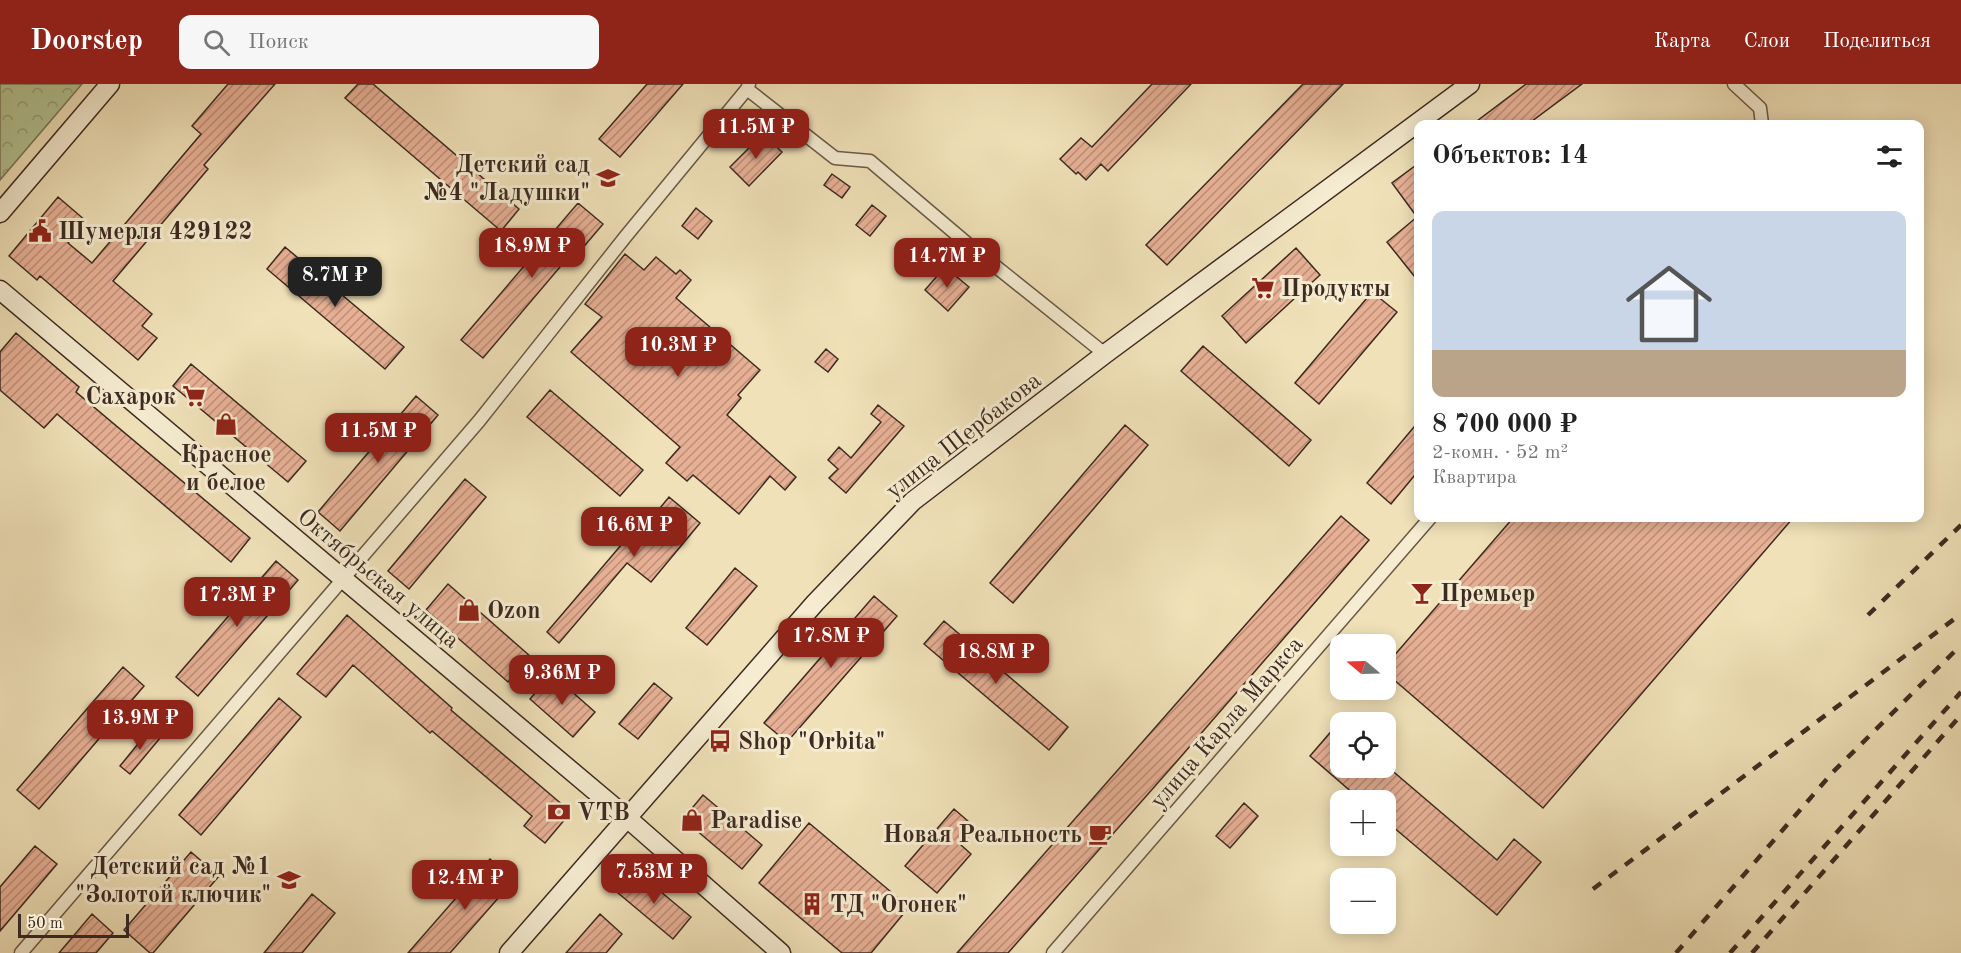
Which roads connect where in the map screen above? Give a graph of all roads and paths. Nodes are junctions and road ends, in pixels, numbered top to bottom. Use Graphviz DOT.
graph roads {
  1 [pos="110,84"];
  2 [pos="1470,84"];
  3 [pos="1734,84"];
  4 [pos="748,86"];
  5 [pos="1421,120"];
  6 [pos="1762,120"];
  7 [pos="1414,125"];
  8 [pos="0,213"];
  9 [pos="0,290"];
  10 [pos="1105,354"];
  11 [pos="1427,522"];
  12 [pos="342,579"];
  13 [pos="626,817"];
  14 [pos="21,953"];
  15 [pos="508,953"];
  16 [pos="780,953"];
  17 [pos="1053,953"];
  1 -- 8 [label="main road"];
  2 -- 5 [label="main road, улица Щербакова"];
  3 -- 6 [label="street"];
  4 -- 10 [label="street"];
  4 -- 12 [label="street"];
  7 -- 10 [label="main road, улица Щербакова"];
  9 -- 12 [label="main road, Октябрьская улица"];
  10 -- 13 [label="main road, улица Щербакова"];
  11 -- 17 [label="street, улица Карла Маркса"];
  12 -- 13 [label="main road, Октябрьская улица"];
  12 -- 14 [label="street"];
  13 -- 15 [label="main road, улица Щербакова"];
  13 -- 16 [label="main road, Октябрьская улица"];
}
